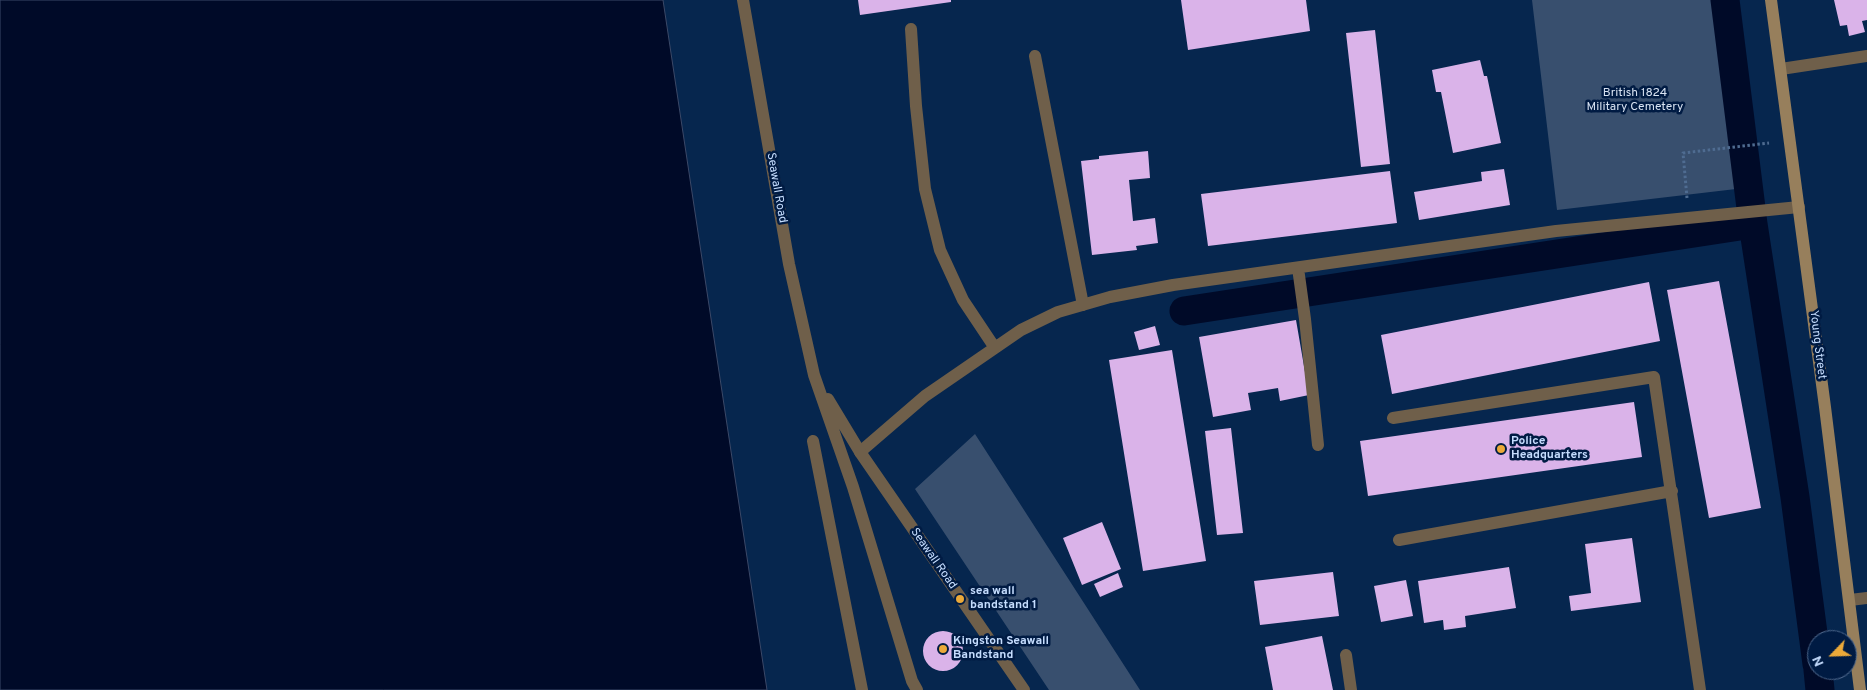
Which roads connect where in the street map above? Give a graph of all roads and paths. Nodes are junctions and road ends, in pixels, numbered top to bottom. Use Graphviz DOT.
graph roads {
  1 [pos="743,0"];
  2 [pos="1771,0"];
  3 [pos="911,29"];
  4 [pos="1035,56"];
  5 [pos="1867,56"];
  6 [pos="1781,69"];
  7 [pos="1754,145"];
  8 [pos="1799,207"];
  9 [pos="1690,218"];
  10 [pos="1298,268"];
  11 [pos="1083,305"];
  12 [pos="995,348"];
  13 [pos="814,375"];
  14 [pos="1393,418"];
  15 [pos="813,441"];
  16 [pos="1318,445"];
  17 [pos="860,452"];
  18 [pos="1672,491"];
  19 [pos="1399,540"];
  20 [pos="1867,598"];
  21 [pos="1850,600"];
  22 [pos="1346,655"];
  23 [pos="862,690"];
  24 [pos="917,690"];
  25 [pos="1024,690"];
  26 [pos="1351,690"];
  27 [pos="1700,690"];
  28 [pos="1860,690"];
  1 -- 13 [label="street, Seawall Road"];
  2 -- 6 [label="main road, Young Street"];
  3 -- 12 [label="street"];
  4 -- 11 [label="street"];
  5 -- 6 [label="street"];
  6 -- 8 [label="main road, Young Street"];
  7 -- 9 [label="path"];
  8 -- 9 [label="street"];
  8 -- 21 [label="main road, Young Street"];
  9 -- 10 [label="street"];
  10 -- 11 [label="street"];
  10 -- 16 [label="street"];
  11 -- 12 [label="street"];
  12 -- 17 [label="street"];
  13 -- 17 [label="street, Seawall Road"];
  13 -- 24 [label="street, Seawall Road"];
  14 -- 18 [label="street"];
  15 -- 23 [label="street"];
  17 -- 25 [label="street, Seawall Road"];
  18 -- 19 [label="street"];
  18 -- 27 [label="street"];
  20 -- 21 [label="street"];
  21 -- 28 [label="main road, Young Street"];
  22 -- 26 [label="street"];
}
